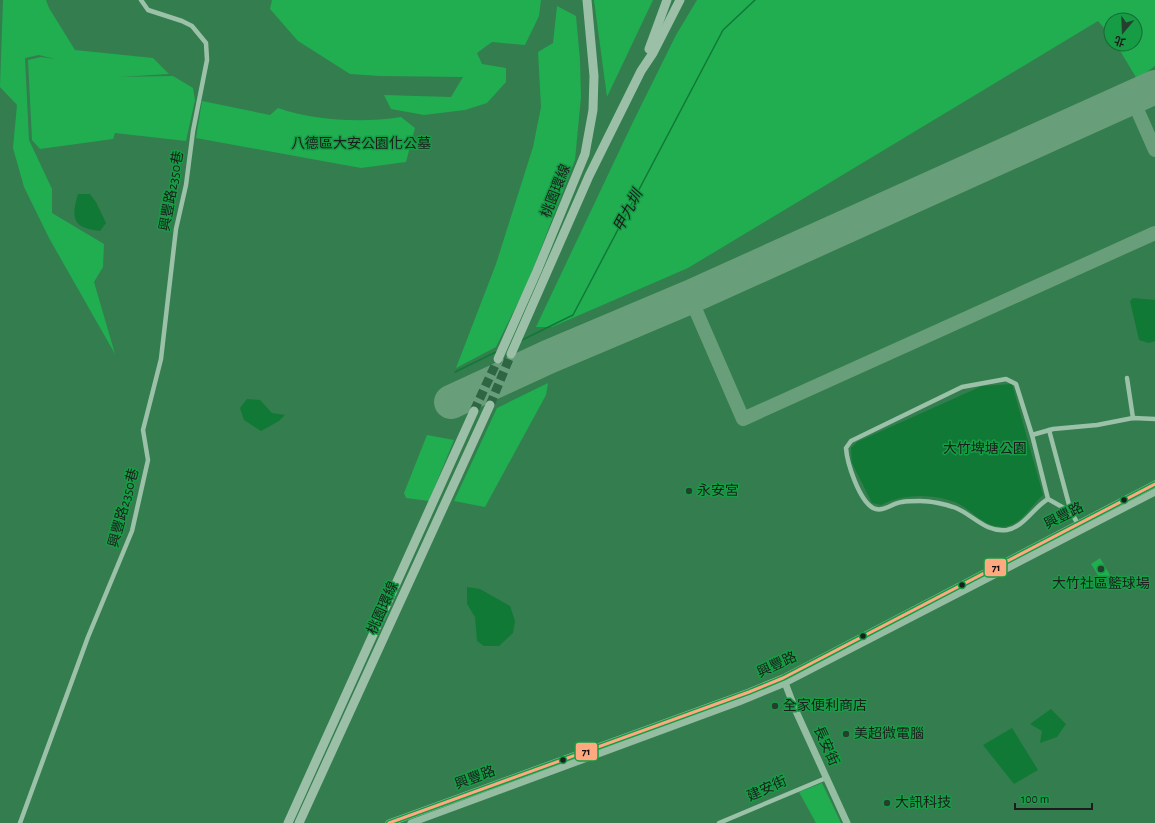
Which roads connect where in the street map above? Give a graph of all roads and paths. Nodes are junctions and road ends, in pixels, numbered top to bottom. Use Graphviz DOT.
graph roads {
  1 [pos="141,0"];
  2 [pos="581,0"];
  3 [pos="587,0"];
  4 [pos="667,0"];
  5 [pos="680,0"];
  6 [pos="590,23"];
  7 [pos="641,71"];
  8 [pos="1127,378"];
  9 [pos="490,405"];
  10 [pos="474,411"];
  11 [pos="1133,418"];
  12 [pos="1155,419"];
  13 [pos="1049,430"];
  14 [pos="1032,435"];
  15 [pos="1155,484"];
  16 [pos="1155,492"];
  17 [pos="1048,499"];
  18 [pos="1071,512"];
  19 [pos="1078,524"];
  20 [pos="784,680"];
  21 [pos="826,778"];
  22 [pos="20,823"];
  23 [pos="288,823"];
  24 [pos="299,823"];
  25 [pos="390,823"];
  26 [pos="411,823"];
  27 [pos="719,823"];
  28 [pos="847,823"];
  1 -- 22 [label="street, 興豐路2350巷"];
  2 -- 6 [label="highway"];
  3 -- 6 [label="highway"];
  4 -- 7 [label="highway"];
  5 -- 7 [label="highway"];
  6 -- 7 [label="highway, 桃園環線"];
  8 -- 11 [label="street"];
  9 -- 24 [label="highway, 桃園環線"];
  10 -- 23 [label="highway, 桃園環線"];
  11 -- 12 [label="street"];
  11 -- 13 [label="street"];
  13 -- 14 [label="street"];
  13 -- 18 [label="street"];
  14 -- 17 [label="street"];
  14 -- 17 [label="street"];
  15 -- 19 [label="main road, 興豐路"];
  16 -- 20 [label="main road, 興豐路"];
  17 -- 18 [label="street"];
  18 -- 19 [label="street"];
  19 -- 20 [label="main road, 興豐路"];
  20 -- 21 [label="main road, 長安街"];
  20 -- 25 [label="main road, 興豐路"];
  20 -- 26 [label="main road, 興豐路"];
  21 -- 27 [label="street, 建安街"];
  21 -- 28 [label="main road, 長安街"];
}
